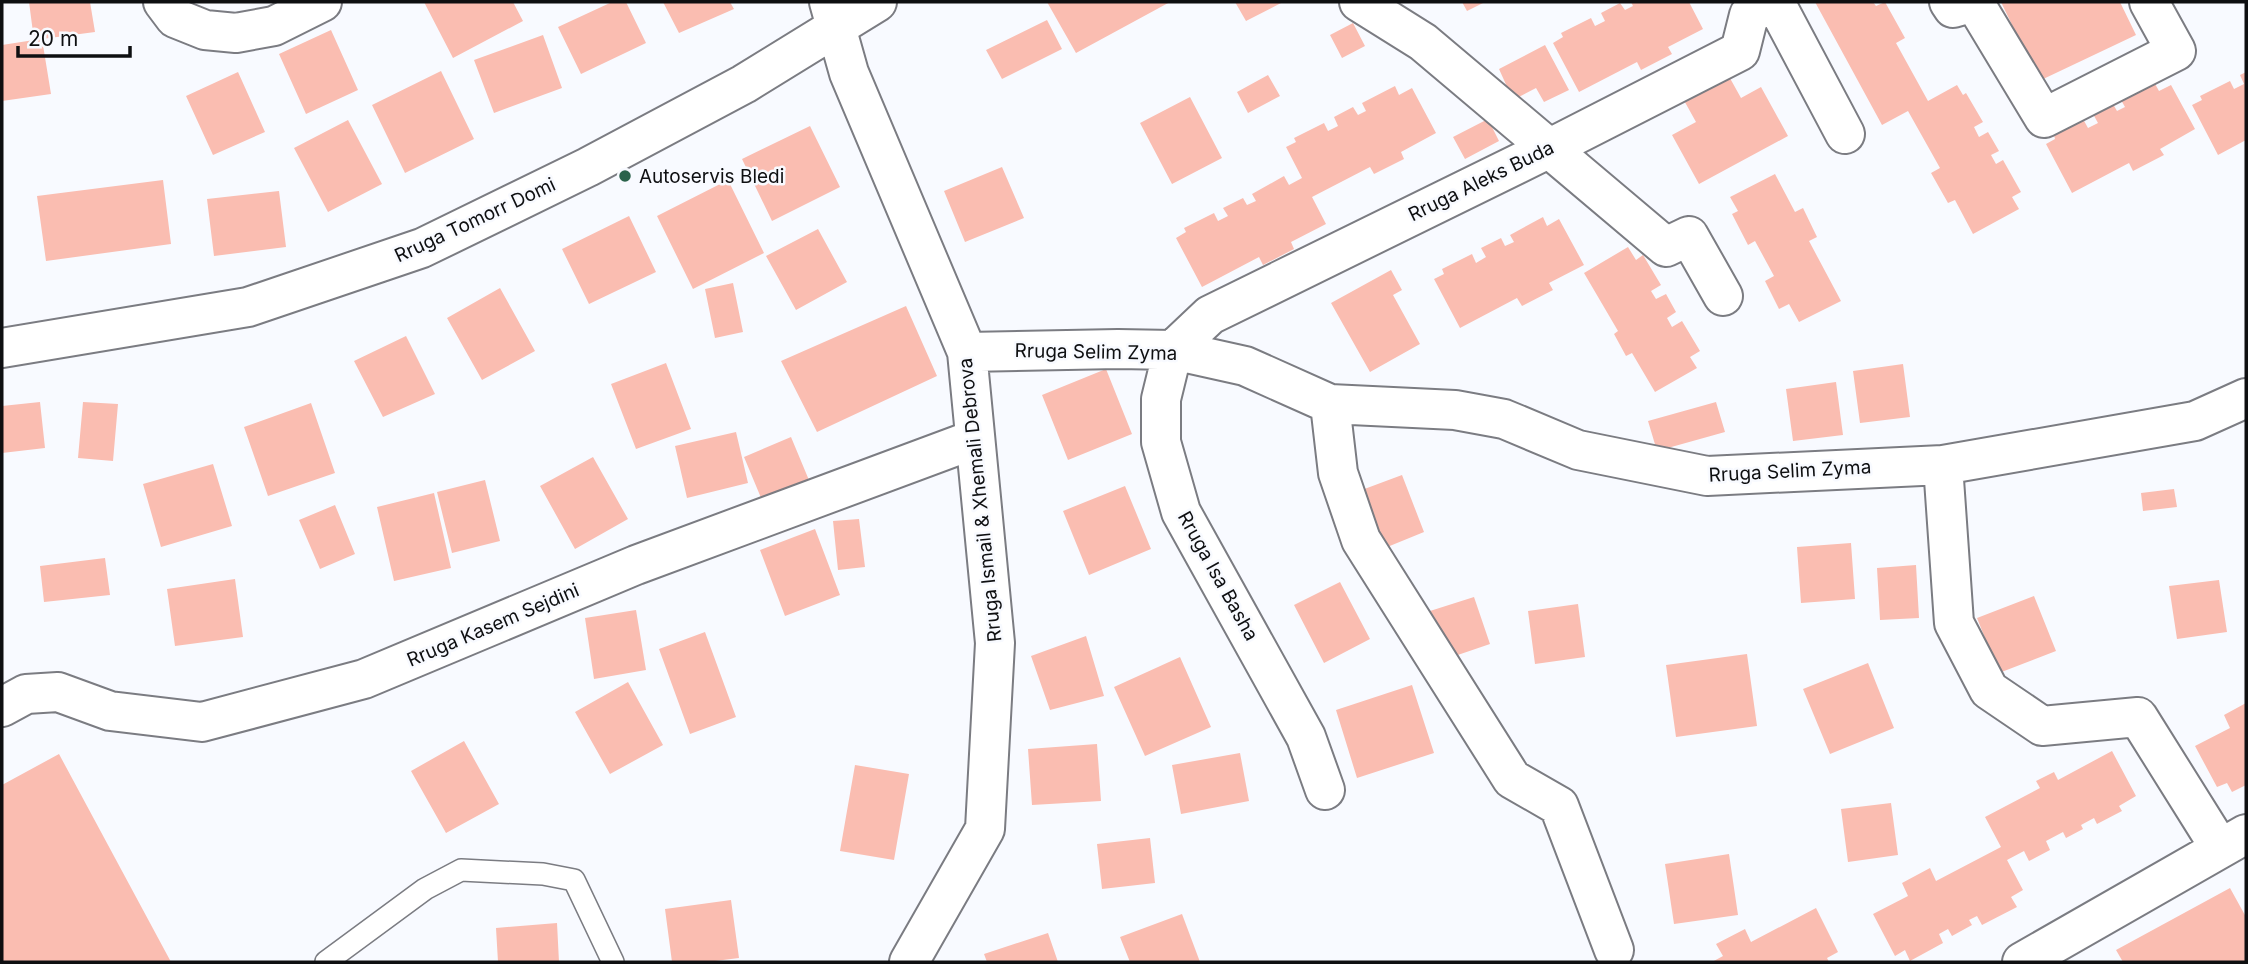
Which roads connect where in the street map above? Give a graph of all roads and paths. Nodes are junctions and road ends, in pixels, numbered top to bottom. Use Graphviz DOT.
graph roads {
  1 [pos="163,2"];
  2 [pos="322,2"];
  3 [pos="877,2"];
  4 [pos="1359,2"];
  5 [pos="1774,2"];
  6 [pos="1950,2"];
  7 [pos="2149,2"];
  8 [pos="833,15"];
  9 [pos="1845,134"];
  10 [pos="1548,149"];
  11 [pos="1723,296"];
  12 [pos="2,348"];
  13 [pos="1173,350"];
  14 [pos="967,352"];
  15 [pos="2246,398"];
  16 [pos="1330,404"];
  17 [pos="975,439"];
  18 [pos="1943,465"];
  19 [pos="2,707"];
  20 [pos="1325,790"];
  21 [pos="2233,841"];
  22 [pos="1614,950"];
  23 [pos="2031,960"];
  24 [pos="326,962"];
  25 [pos="613,962"];
  26 [pos="909,962"];
  1 -- 2 [label="street"];
  3 -- 8 [label="street, Rruga Tomorr Domi"];
  4 -- 10 [label="street"];
  5 -- 9 [label="street"];
  5 -- 10 [label="street, Rruga Aleks Buda"];
  6 -- 7 [label="street"];
  8 -- 12 [label="street, Rruga Tomorr Domi"];
  8 -- 14 [label="street, Rruga Ismail & Xhemali Debrova"];
  10 -- 11 [label="street"];
  10 -- 13 [label="street, Rruga Aleks Buda"];
  13 -- 14 [label="street, Rruga Selim Zyma"];
  13 -- 16 [label="street, Rruga Selim Zyma"];
  13 -- 20 [label="street, Rruga Isa Basha"];
  14 -- 17 [label="street, Rruga Ismail & Xhemali Debrova"];
  15 -- 18 [label="street, Rruga Selim Zyma"];
  16 -- 18 [label="street, Rruga Selim Zyma"];
  16 -- 22 [label="street"];
  17 -- 19 [label="street, Rruga Kasem Sejdini"];
  17 -- 26 [label="street, Rruga Ismail & Xhemali Debrova"];
  18 -- 21 [label="street"];
  21 -- 23 [label="street"];
  24 -- 25 [label="lane"];
}
